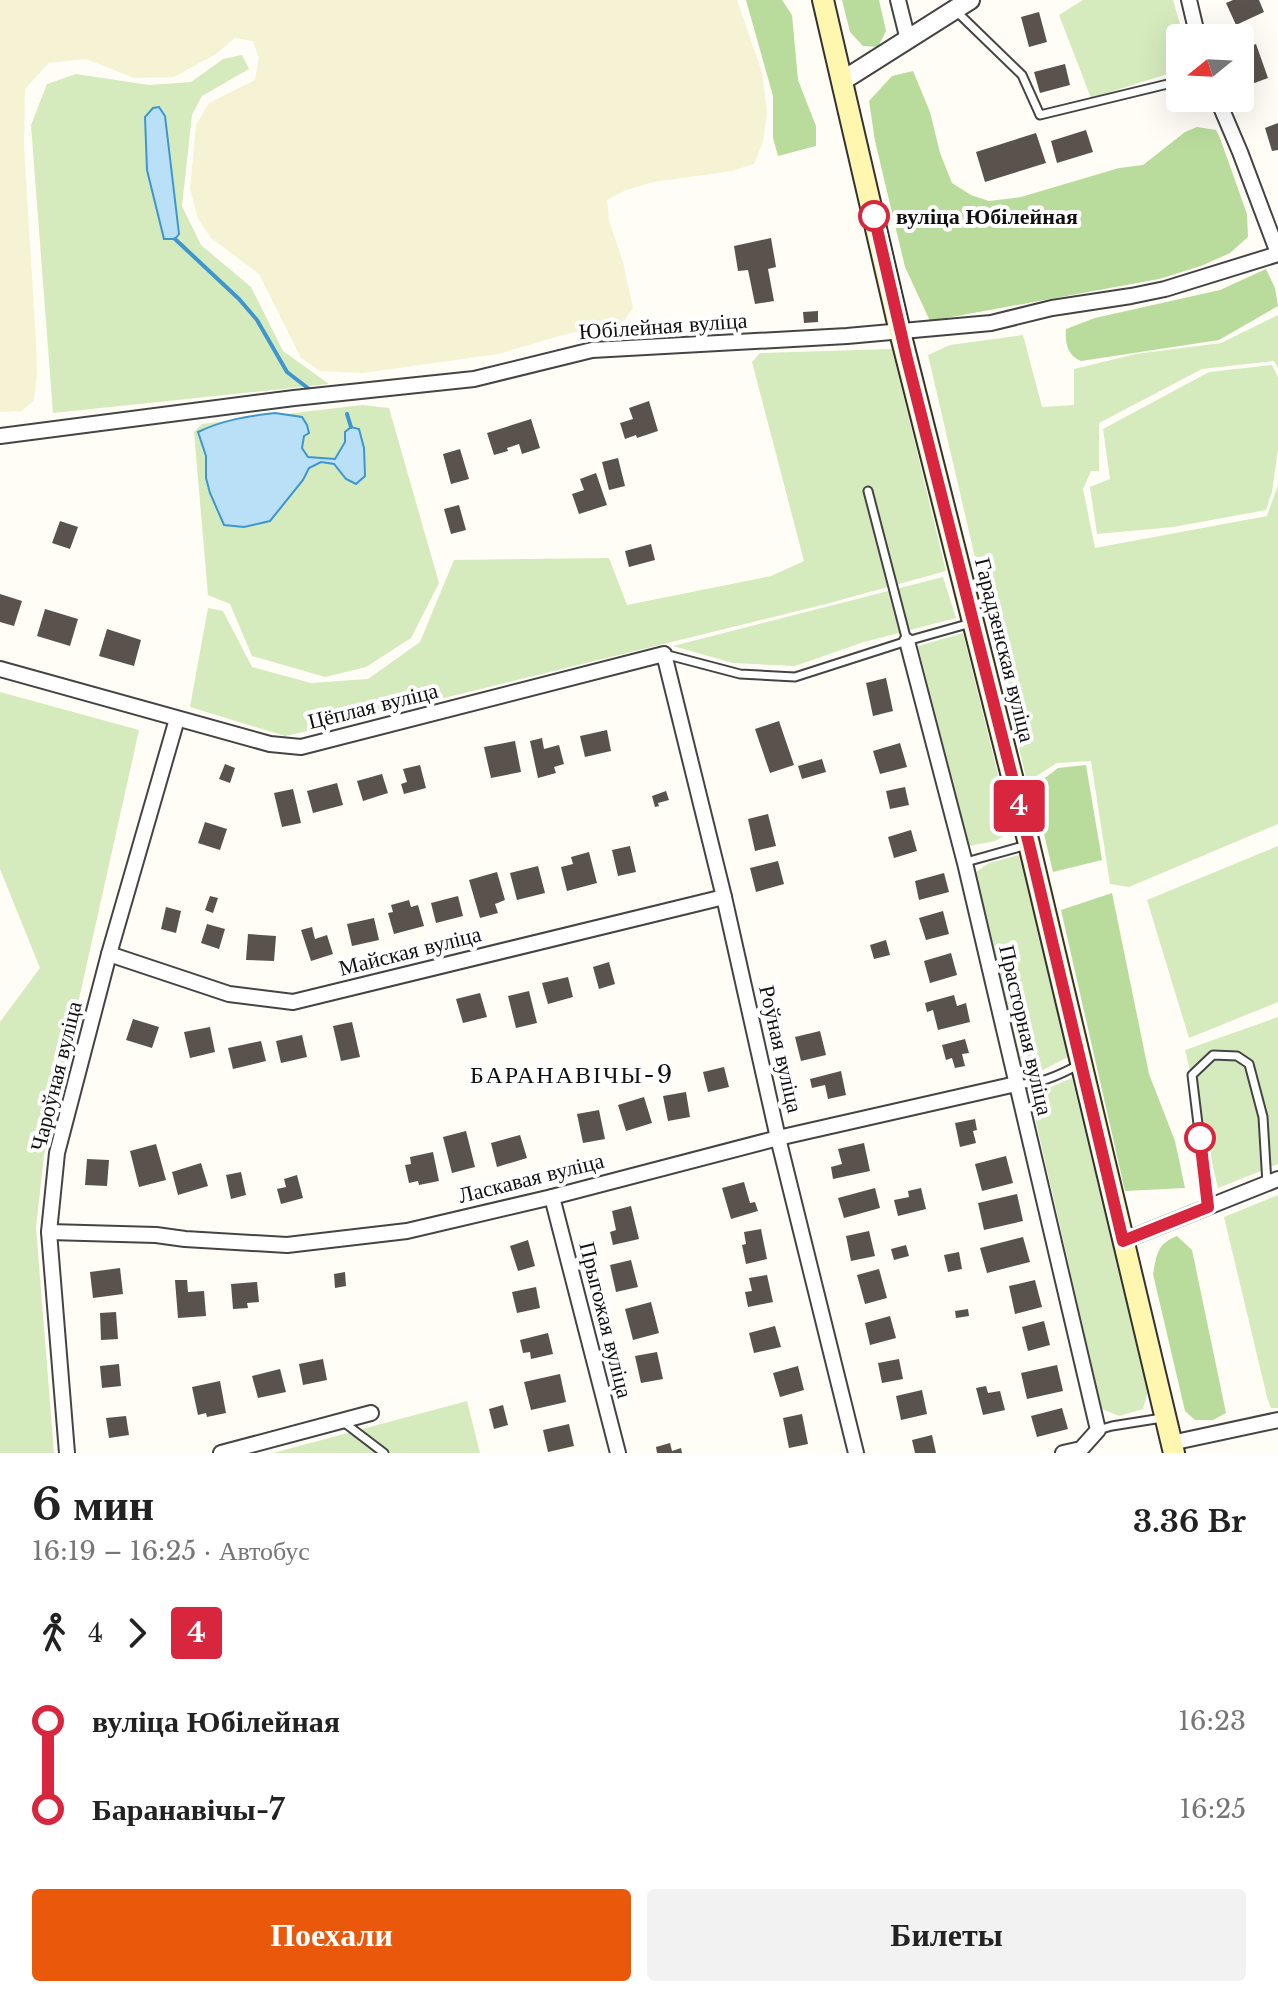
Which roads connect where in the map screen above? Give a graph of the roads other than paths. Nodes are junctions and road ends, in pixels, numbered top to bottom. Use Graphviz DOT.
graph roads {
  1 [pos="823,0"];
  2 [pos="898,0"];
  3 [pos="1189,0"];
  4 [pos="962,5"];
  5 [pos="1195,24"];
  6 [pos="908,40"];
  7 [pos="842,81"];
  8 [pos="1166,84"];
  9 [pos="1223,112"];
  10 [pos="1278,254"];
  11 [pos="900,332"];
  12 [pos="0,436"];
  13 [pos="868,491"];
  14 [pos="973,622"];
  15 [pos="907,641"];
  16 [pos="664,654"];
  17 [pos="0,669"];
  18 [pos="177,719"];
  19 [pos="1029,844"];
  20 [pos="965,863"];
  21 [pos="724,897"];
  22 [pos="109,954"];
  23 [pos="1081,1064"];
  24 [pos="1016,1084"];
  25 [pos="778,1138"];
  26 [pos="1272,1181"];
  27 [pos="552,1197"];
  28 [pos="1208,1207"];
  29 [pos="49,1232"];
  30 [pos="1123,1241"];
  31 [pos="371,1413"];
  32 [pos="1165,1417"];
  33 [pos="1278,1420"];
  34 [pos="342,1421"];
  35 [pos="1098,1430"];
  36 [pos="1172,1448"];
  37 [pos="67,1453"];
  38 [pos="221,1453"];
  39 [pos="384,1453"];
  40 [pos="618,1453"];
  41 [pos="856,1453"];
  42 [pos="1063,1453"];
  1 -- 7 [label="main road, Гарадзенская вуліца"];
  2 -- 6 [label="street"];
  3 -- 5 [label="street"];
  4 -- 6 [label="street"];
  4 -- 8 [label="lane"];
  6 -- 7 [label="street"];
  7 -- 11 [label="main road, Гарадзенская вуліца"];
  9 -- 10 [label="street"];
  10 -- 11 [label="street, Юбілейная вуліца"];
  11 -- 12 [label="street, Юбілейная вуліца"];
  11 -- 14 [label="main road, Гарадзенская вуліца"];
  13 -- 15 [label="lane"];
  14 -- 15 [label="lane"];
  14 -- 19 [label="main road, Гарадзенская вуліца"];
  15 -- 16 [label="lane"];
  15 -- 20 [label="street, Прасторная вуліца"];
  16 -- 18 [label="street, Цёплая вуліца"];
  16 -- 21 [label="street, Роўная вуліца"];
  17 -- 18 [label="street, Цёплая вуліца"];
  18 -- 22 [label="street, Чароўная вуліца"];
  19 -- 20 [label="lane"];
  19 -- 23 [label="main road, Гарадзенская вуліца"];
  20 -- 24 [label="street, Прасторная вуліца"];
  21 -- 22 [label="street, Майская вуліца"];
  21 -- 25 [label="street, Роўная вуліца"];
  22 -- 29 [label="street, Чароўная вуліца"];
  23 -- 24 [label="lane"];
  23 -- 30 [label="main road, Гарадзенская вуліца"];
  24 -- 25 [label="street, Ласкавая вуліца"];
  24 -- 35 [label="street, Прасторная вуліца"];
  25 -- 27 [label="street, Ласкавая вуліца"];
  25 -- 41 [label="street, Роўная вуліца"];
  26 -- 28 [label="street"];
  26 -- 28 [label="lane"];
  27 -- 29 [label="street, Ласкавая вуліца"];
  27 -- 40 [label="street, Прыгожая вуліца"];
  28 -- 30 [label="street"];
  29 -- 37 [label="street, Чароўная вуліца"];
  30 -- 32 [label="main road, Гарадзенская вуліца"];
  31 -- 34 [label="street"];
  32 -- 35 [label="lane"];
  32 -- 36 [label="main road, Гарадзенская вуліца"];
  33 -- 36 [label="street"];
  34 -- 38 [label="street"];
  34 -- 39 [label="lane"];
  35 -- 42 [label="street"];
}
